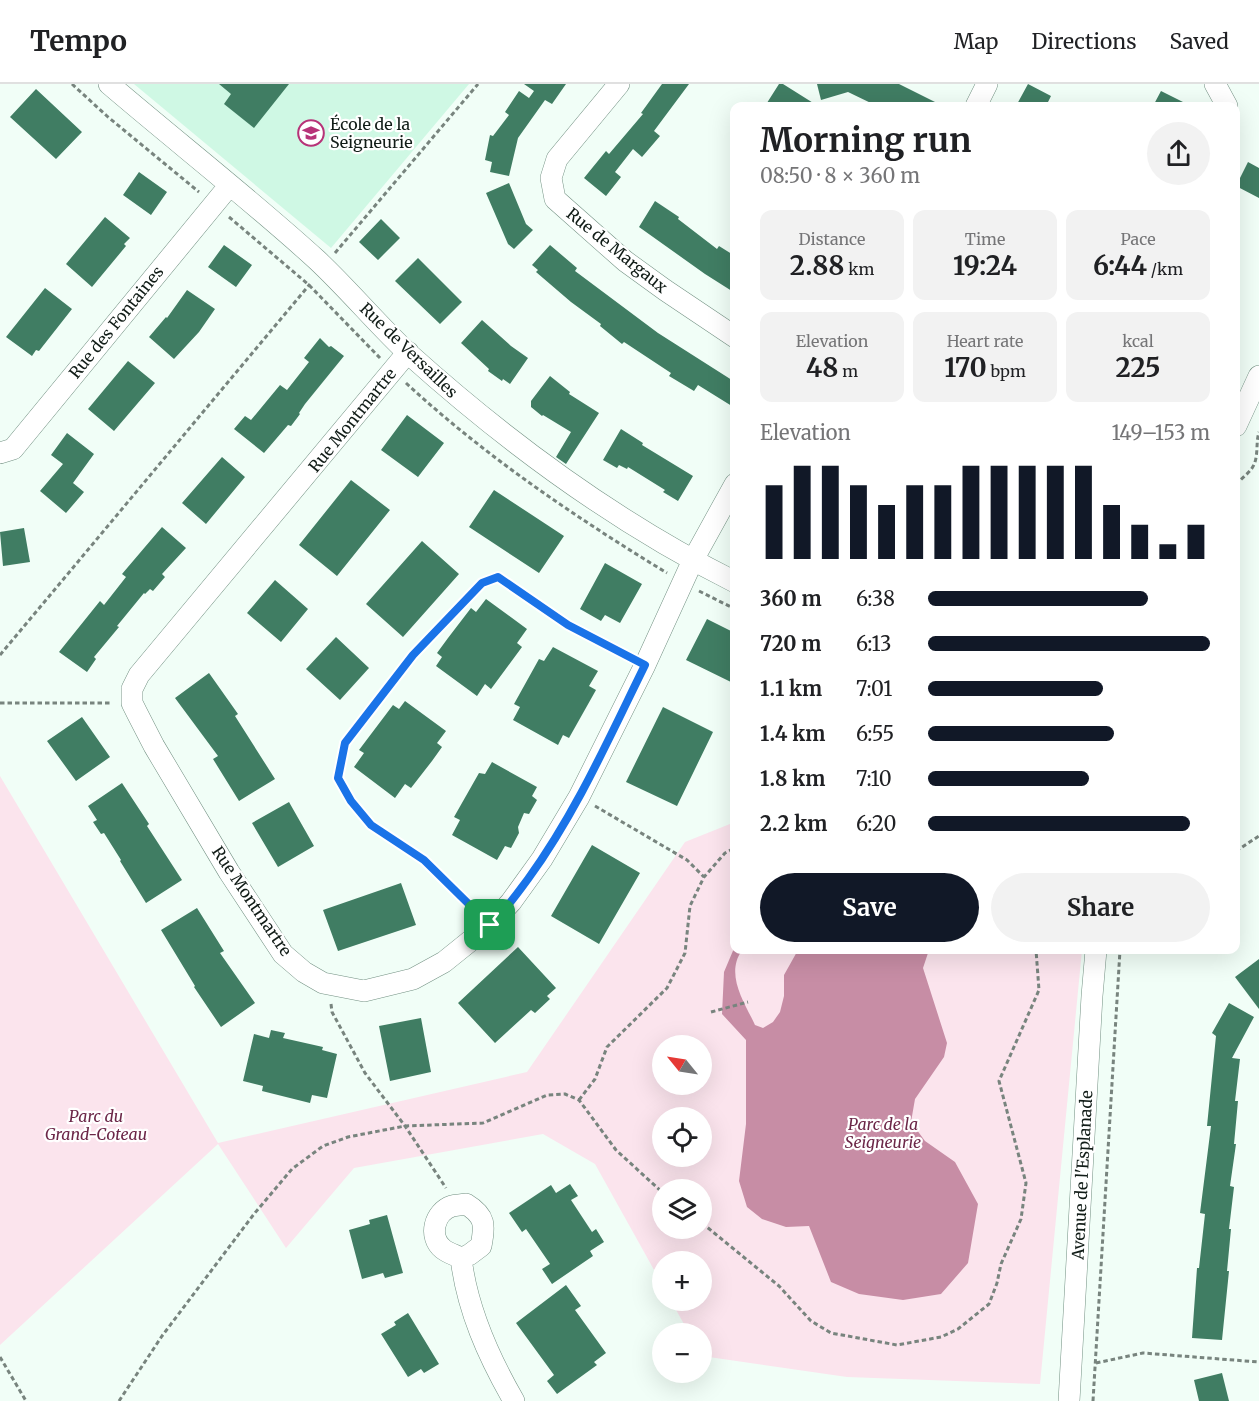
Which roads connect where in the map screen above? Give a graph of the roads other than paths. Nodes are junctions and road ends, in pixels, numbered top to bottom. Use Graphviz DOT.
graph roads {
  1 [pos="109,84"];
  2 [pos="619,84"];
  3 [pos="987,84"];
  4 [pos="1215,84"];
  5 [pos="978,102"];
  6 [pos="1225,102"];
  7 [pos="229,186"];
  8 [pos="730,334"];
  9 [pos="408,352"];
  10 [pos="1259,376"];
  11 [pos="1240,417"];
  12 [pos="0,453"];
  13 [pos="730,493"];
  14 [pos="693,560"];
  15 [pos="730,579"];
  16 [pos="1096,954"];
  17 [pos="461,1258"];
  18 [pos="514,1401"];
  19 [pos="1069,1401"];
  1 -- 7 [label="street, Rue de Versailles"];
  2 -- 8 [label="street, Rue de Margaux"];
  3 -- 5 [label="street"];
  4 -- 6 [label="street"];
  7 -- 9 [label="street, Rue de Versailles"];
  7 -- 12 [label="street, Rue des Fontaines"];
  9 -- 14 [label="street, Rue de Versailles"];
  9 -- 14 [label="street, Rue Montmartre"];
  10 -- 11 [label="street"];
  13 -- 14 [label="street"];
  14 -- 15 [label="street, Rue de Versailles"];
  16 -- 19 [label="street, Avenue de l'Esplanade"];
  17 -- 17 [label="street"];
  17 -- 18 [label="street"];
}
